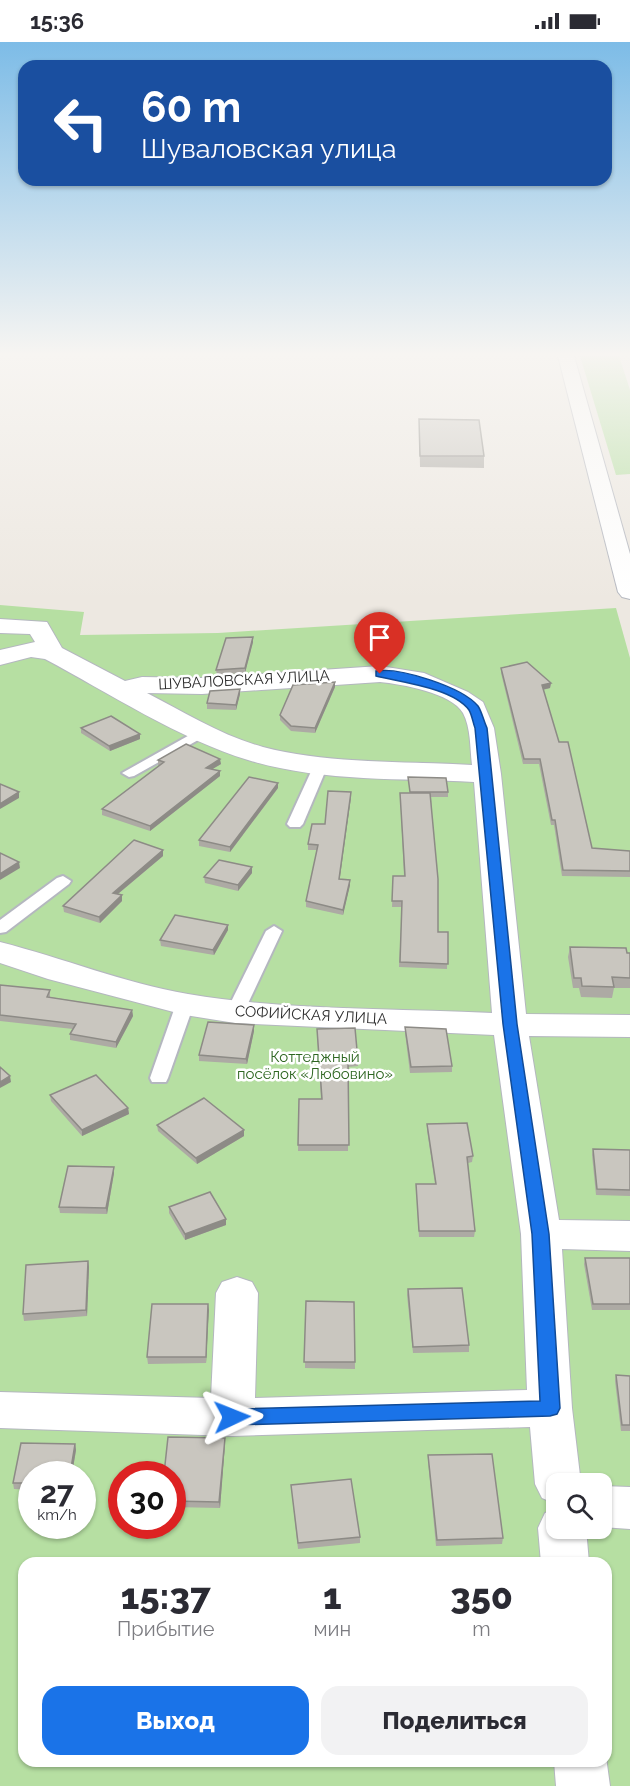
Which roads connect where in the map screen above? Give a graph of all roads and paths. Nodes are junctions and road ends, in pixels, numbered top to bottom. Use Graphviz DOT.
graph roads {
  1 [pos="588,437"];
  2 [pos="630,592"];
  3 [pos="0,626"];
  4 [pos="52,653"];
  5 [pos="0,658"];
  6 [pos="119,690"];
  7 [pos="202,732"];
  8 [pos="321,765"];
  9 [pos="129,773"];
  10 [pos="487,774"];
  11 [pos="295,825"];
  12 [pos="63,880"];
  13 [pos="0,928"];
  14 [pos="274,931"];
  15 [pos="0,952"];
  16 [pos="185,1004"];
  17 [pos="235,1012"];
  18 [pos="510,1024"];
  19 [pos="630,1026"];
  20 [pos="159,1078"];
  21 [pos="541,1234"];
  22 [pos="630,1236"];
  23 [pos="237,1293"];
  24 [pos="550,1408"];
  25 [pos="0,1410"];
  26 [pos="232,1417"];
  27 [pos="557,1473"];
  28 [pos="612,1507"];
  29 [pos="630,1508"];
  30 [pos="563,1539"];
  31 [pos="564,1557"];
  32 [pos="581,1767"];
  33 [pos="583,1786"];
  1 -- 2 [label="street"];
  3 -- 4 [label="street"];
  4 -- 5 [label="street, ШУВАЛОВСКАЯ УЛИЦА"];
  4 -- 6 [label="street, ШУВАЛОВСКАЯ УЛИЦА"];
  6 -- 7 [label="street, ШУВАЛОВСКАЯ УЛИЦА"];
  6 -- 10 [label="street, ШУВАЛОВСКАЯ УЛИЦА"];
  7 -- 8 [label="street, ШУВАЛОВСКАЯ УЛИЦА"];
  7 -- 9 [label="lane"];
  8 -- 10 [label="street, ШУВАЛОВСКАЯ УЛИЦА"];
  8 -- 11 [label="lane"];
  10 -- 18 [label="street, ШУВАЛОВСКАЯ УЛИЦА"];
  12 -- 13 [label="lane"];
  14 -- 17 [label="lane"];
  15 -- 16 [label="street, СОФИЙСКАЯ УЛИЦА"];
  16 -- 17 [label="street, СОФИЙСКАЯ УЛИЦА"];
  16 -- 20 [label="lane"];
  17 -- 18 [label="street, СОФИЙСКАЯ УЛИЦА"];
  18 -- 19 [label="street, СОФИЙСКАЯ УЛИЦА"];
  18 -- 21 [label="street, ШУВАЛОВСКАЯ УЛИЦА"];
  21 -- 22 [label="street"];
  21 -- 24 [label="street, ШУВАЛОВСКАЯ УЛИЦА"];
  23 -- 26 [label="street"];
  24 -- 26 [label="street"];
  24 -- 27 [label="street, ШУВАЛОВСКАЯ УЛИЦА"];
  25 -- 26 [label="street"];
  28 -- 29 [label="street"];
  30 -- 31 [label="street"];
  32 -- 33 [label="street"];
}
